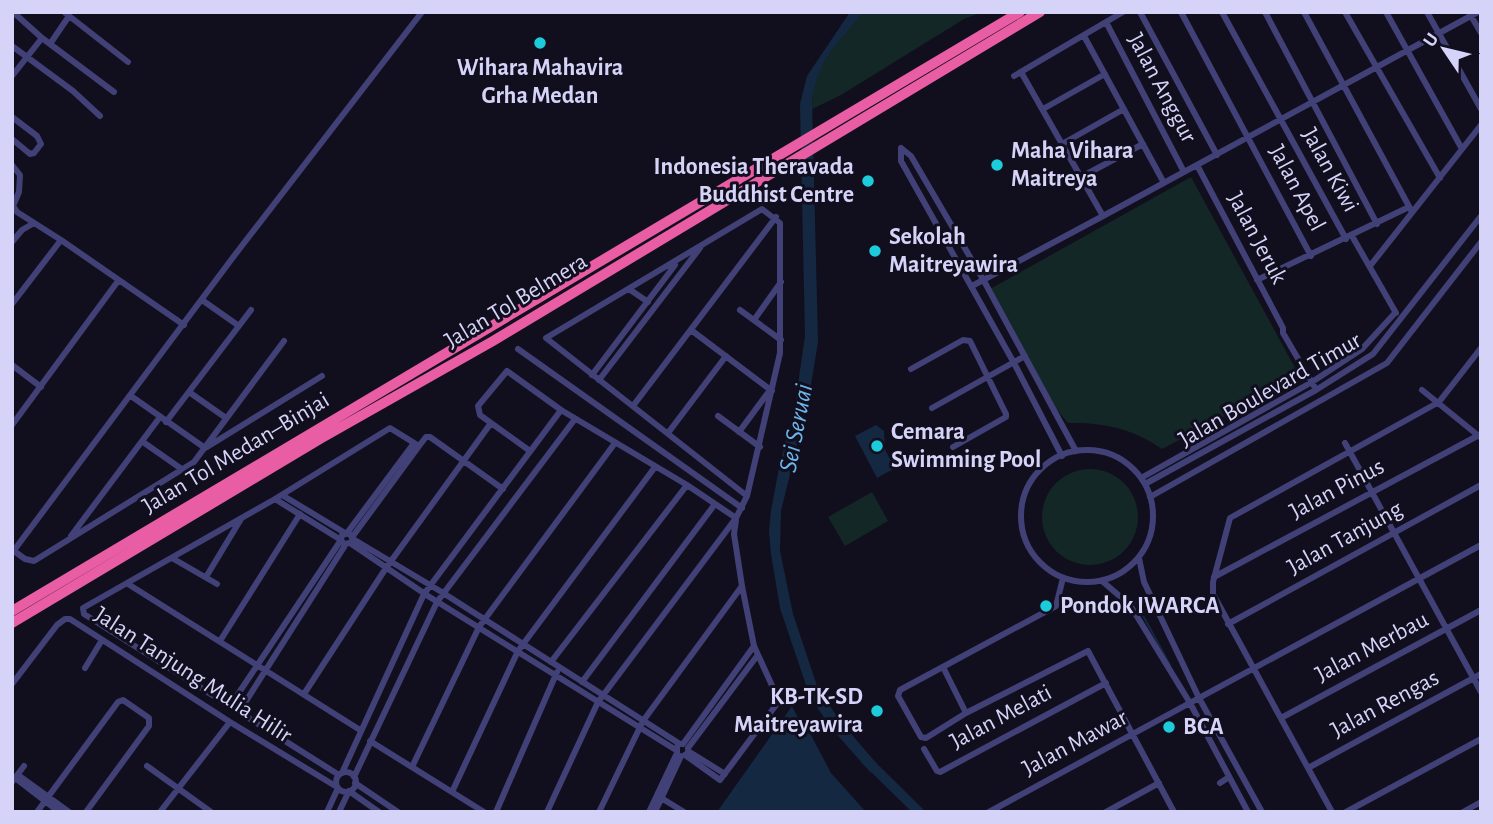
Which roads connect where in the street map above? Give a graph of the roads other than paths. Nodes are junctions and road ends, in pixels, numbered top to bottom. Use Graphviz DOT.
graph roads {
  1 [pos="13,12"];
  2 [pos="422,12"];
  3 [pos="1020,12"];
  4 [pos="1040,12"];
  5 [pos="1123,12"];
  6 [pos="1140,12"];
  7 [pos="1181,12"];
  8 [pos="1222,12"];
  9 [pos="1265,12"];
  10 [pos="1304,12"];
  11 [pos="1345,12"];
  12 [pos="1386,12"];
  13 [pos="1427,12"];
  14 [pos="1473,13"];
  15 [pos="66,14"];
  16 [pos="1106,22"];
  17 [pos="1481,33"];
  18 [pos="1438,34"];
  19 [pos="1084,36"];
  20 [pos="42,38"];
  21 [pos="50,44"];
  22 [pos="12,46"];
  23 [pos="1407,51"];
  24 [pos="27,57"];
  25 [pos="128,62"];
  26 [pos="1376,68"];
  27 [pos="1105,74"];
  28 [pos="12,76"];
  29 [pos="1345,85"];
  30 [pos="114,92"];
  31 [pos="1314,102"];
  32 [pos="1124,109"];
  33 [pos="1481,109"];
  34 [pos="1043,110"];
  35 [pos="100,116"];
  36 [pos="12,117"];
  37 [pos="1280,120"];
  38 [pos="1481,125"];
  39 [pos="821,136"];
  40 [pos="1248,137"];
  41 [pos="12,139"];
  42 [pos="1062,144"];
  43 [pos="1143,144"];
  44 [pos="1462,149"];
  45 [pos="793,154"];
  46 [pos="1217,155"];
  47 [pos="12,165"];
  48 [pos="1197,165"];
  49 [pos="1184,172"];
  50 [pos="1081,177"];
  51 [pos="1440,178"];
  52 [pos="1164,183"];
  53 [pos="1411,210"];
  54 [pos="945,216"];
  55 [pos="1102,216"];
  56 [pos="1481,216"];
  57 [pos="776,218"];
  58 [pos="34,223"];
  59 [pos="934,223"];
  60 [pos="1377,224"];
  61 [pos="1349,238"];
  62 [pos="61,240"];
  63 [pos="12,242"];
  64 [pos="1481,242"];
  65 [pos="704,244"];
  66 [pos="1311,256"];
  67 [pos="679,260"];
  68 [pos="1370,266"];
  69 [pos="1257,280"];
  70 [pos="118,281"];
  71 [pos="782,281"];
  72 [pos="984,281"];
  73 [pos="972,286"];
  74 [pos="629,289"];
  75 [pos="202,300"];
  76 [pos="648,302"];
  77 [pos="12,304"];
  78 [pos="251,310"];
  79 [pos="740,310"];
  80 [pos="1395,313"];
  81 [pos="754,320"];
  82 [pos="1400,321"];
  83 [pos="184,325"];
  84 [pos="239,326"];
  85 [pos="691,330"];
  86 [pos="482,331"];
  87 [pos="781,340"];
  88 [pos="284,341"];
  89 [pos="1481,348"];
  90 [pos="519,349"];
  91 [pos="726,356"];
  92 [pos="1026,356"];
  93 [pos="1014,363"];
  94 [pos="12,365"];
  95 [pos="911,369"];
  96 [pos="322,376"];
  97 [pos="595,377"];
  98 [pos="988,377"];
  99 [pos="1312,382"];
  100 [pos="41,387"];
  101 [pos="1316,390"];
  102 [pos="1422,390"];
  103 [pos="771,391"];
  104 [pos="189,392"];
  105 [pos="131,396"];
  106 [pos="1321,400"];
  107 [pos="1439,402"];
  108 [pos="633,406"];
  109 [pos="12,408"];
  110 [pos="932,408"];
  111 [pos="561,410"];
  112 [pos="21,414"];
  113 [pos="718,416"];
  114 [pos="226,418"];
  115 [pos="575,419"];
  116 [pos="163,420"];
  117 [pos="491,423"];
  118 [pos="12,425"];
  119 [pos="739,432"];
  120 [pos="668,433"];
  121 [pos="1480,436"];
  122 [pos="143,442"];
  123 [pos="615,443"];
  124 [pos="1345,443"];
  125 [pos="416,445"];
  126 [pos="760,447"];
  127 [pos="953,447"];
  128 [pos="205,448"];
  129 [pos="530,452"];
  130 [pos="1076,452"];
  131 [pos="1351,453"];
  132 [pos="1062,456"];
  133 [pos="465,461"];
  134 [pos="655,467"];
  135 [pos="1167,467"];
  136 [pos="183,470"];
  137 [pos="1143,481"];
  138 [pos="1175,483"];
  139 [pos="687,485"];
  140 [pos="1481,485"];
  141 [pos="503,489"];
  142 [pos="1372,492"];
  143 [pos="282,495"];
  144 [pos="747,496"];
  145 [pos="1150,497"];
  146 [pos="275,499"];
  147 [pos="715,504"];
  148 [pos="742,508"];
  149 [pos="300,514"];
  150 [pos="242,517"];
  151 [pos="736,518"];
  152 [pos="1394,533"];
  153 [pos="348,538"];
  154 [pos="68,539"];
  155 [pos="1481,545"];
  156 [pos="13,552"];
  157 [pos="172,558"];
  158 [pos="1139,558"];
  159 [pos="388,564"];
  160 [pos="206,577"];
  161 [pos="1214,577"];
  162 [pos="1063,578"];
  163 [pos="1419,580"];
  164 [pos="1102,581"];
  165 [pos="128,584"];
  166 [pos="217,584"];
  167 [pos="742,586"];
  168 [pos="437,589"];
  169 [pos="431,598"];
  170 [pos="1481,610"];
  171 [pos="12,611"];
  172 [pos="485,620"];
  173 [pos="12,623"];
  174 [pos="1228,624"];
  175 [pos="479,627"];
  176 [pos="1446,629"];
  177 [pos="102,640"];
  178 [pos="220,641"];
  179 [pos="754,646"];
  180 [pos="520,647"];
  181 [pos="757,656"];
  182 [pos="551,662"];
  183 [pos="257,665"];
  184 [pos="943,667"];
  185 [pos="85,668"];
  186 [pos="560,668"];
  187 [pos="1253,669"];
  188 [pos="264,670"];
  189 [pos="1481,674"];
  190 [pos="556,675"];
  191 [pos="1473,678"];
  192 [pos="582,682"];
  193 [pos="1106,683"];
  194 [pos="12,684"];
  195 [pos="1481,692"];
  196 [pos="304,694"];
  197 [pos="603,695"];
  198 [pos="1199,698"];
  199 [pos="598,702"];
  200 [pos="1190,703"];
  201 [pos="230,706"];
  202 [pos="239,712"];
  203 [pos="966,713"];
  204 [pos="1281,718"];
  205 [pos="230,722"];
  206 [pos="641,723"];
  207 [pos="360,730"];
  208 [pos="1132,734"];
  209 [pos="1481,738"];
  210 [pos="370,741"];
  211 [pos="924,749"];
  212 [pos="682,750"];
  213 [pos="1241,754"];
  214 [pos="1233,759"];
  215 [pos="24,766"];
  216 [pos="147,766"];
  217 [pos="412,767"];
  218 [pos="1308,768"];
  219 [pos="341,774"];
  220 [pos="1229,777"];
  221 [pos="15,778"];
  222 [pos="355,780"];
  223 [pos="1159,783"];
  224 [pos="1220,783"];
  225 [pos="337,788"];
  226 [pos="178,789"];
  227 [pos="348,792"];
  228 [pos="452,792"];
  229 [pos="659,797"];
  230 [pos="47,799"];
  231 [pos="1481,802"];
  232 [pos="37,812"];
  233 [pos="60,812"];
  234 [pos="69,812"];
  235 [pos="86,812"];
  236 [pos="160,812"];
  237 [pos="211,812"];
  238 [pos="327,812"];
  239 [pos="339,812"];
  240 [pos="379,812"];
  241 [pos="398,812"];
  242 [pos="484,812"];
  243 [pos="496,812"];
  244 [pos="547,812"];
  245 [pos="599,812"];
  246 [pos="649,812"];
  247 [pos="655,812"];
  248 [pos="684,812"];
  249 [pos="989,812"];
  250 [pos="1107,812"];
  251 [pos="1174,812"];
  252 [pos="1248,812"];
  253 [pos="1262,812"];
  254 [pos="1332,812"];
  255 [pos="1346,812"];
  256 [pos="1462,812"];
  1 -- 20 [label="street"];
  2 -- 75 [label="street"];
  3 -- 39 [label="highway, Jalan Tol Belmera"];
  4 -- 39 [label="highway, Jalan Tol Belmera"];
  5 -- 16 [label="street"];
  6 -- 46 [label="street"];
  7 -- 40 [label="street, Jalan Apel"];
  8 -- 37 [label="street, Jalan Kiwi"];
  9 -- 31 [label="street"];
  10 -- 29 [label="street"];
  11 -- 26 [label="street"];
  12 -- 23 [label="street"];
  13 -- 18 [label="street"];
  14 -- 17 [label="street"];
  14 -- 18 [label="street"];
  15 -- 21 [label="street"];
  15 -- 25 [label="street"];
  16 -- 19 [label="street"];
  16 -- 49 [label="street, Jalan Anggur"];
  18 -- 23 [label="street"];
  18 -- 33 [label="street"];
  19 -- 27 [label="street"];
  19 -- 34 [label="street"];
  20 -- 21 [label="street"];
  20 -- 24 [label="street"];
  21 -- 30 [label="street"];
  22 -- 24 [label="street"];
  23 -- 26 [label="street"];
  23 -- 44 [label="street"];
  24 -- 28 [label="street"];
  24 -- 35 [label="street"];
  26 -- 29 [label="street"];
  26 -- 51 [label="street"];
  27 -- 32 [label="street"];
  27 -- 34 [label="street"];
  29 -- 31 [label="street"];
  29 -- 53 [label="street"];
  31 -- 37 [label="street"];
  31 -- 60 [label="street"];
  32 -- 42 [label="street"];
  32 -- 43 [label="street"];
  34 -- 42 [label="street"];
  36 -- 41 [label="street"];
  37 -- 40 [label="street"];
  37 -- 61 [label="street, Jalan Kiwi"];
  38 -- 44 [label="street"];
  39 -- 45 [label="highway, Jalan Tol Belmera"];
  40 -- 46 [label="street"];
  40 -- 66 [label="street, Jalan Apel"];
  42 -- 50 [label="street"];
  43 -- 50 [label="street"];
  43 -- 52 [label="street"];
  44 -- 51 [label="street"];
  45 -- 86 [label="highway, Jalan Tol Belmera"];
  45 -- 173 [label="highway, Jalan Tol Belmera"];
  46 -- 48 [label="street"];
  47 -- 58 [label="street"];
  48 -- 49 [label="street"];
  48 -- 69 [label="street, Jalan Jeruk"];
  49 -- 52 [label="street"];
  50 -- 55 [label="street"];
  51 -- 53 [label="street"];
  52 -- 55 [label="street"];
  53 -- 60 [label="street"];
  53 -- 68 [label="street"];
  54 -- 59 [label="street"];
  54 -- 59 [label="street"];
  54 -- 72 [label="street"];
  55 -- 72 [label="street"];
  56 -- 82 [label="street, Jalan Boulevard Timur"];
  57 -- 65 [label="street"];
  57 -- 71 [label="street"];
  57 -- 85 [label="street"];
  58 -- 62 [label="street"];
  58 -- 63 [label="street"];
  59 -- 73 [label="street"];
  60 -- 61 [label="street"];
  61 -- 66 [label="street"];
  61 -- 68 [label="street, Jalan Kiwi"];
  62 -- 70 [label="street"];
  62 -- 77 [label="street"];
  64 -- 106 [label="street, Jalan Boulevard Timur"];
  65 -- 67 [label="street"];
  65 -- 97 [label="street"];
  66 -- 69 [label="street"];
  67 -- 74 [label="street"];
  67 -- 76 [label="street"];
  68 -- 80 [label="street, Jalan Kiwi"];
  69 -- 99 [label="street, Jalan Jeruk"];
  70 -- 83 [label="street"];
  70 -- 100 [label="street"];
  71 -- 81 [label="street"];
  71 -- 87 [label="street"];
  72 -- 73 [label="street"];
  72 -- 92 [label="street"];
  73 -- 93 [label="street"];
  74 -- 76 [label="street"];
  74 -- 97 [label="street"];
  75 -- 83 [label="street"];
  75 -- 84 [label="street"];
  76 -- 97 [label="street"];
  78 -- 84 [label="street"];
  79 -- 81 [label="street"];
  80 -- 82 [label="street, Jalan Kiwi"];
  80 -- 99 [label="street, Jalan Boulevard Timur"];
  81 -- 87 [label="street"];
  82 -- 101 [label="street, Jalan Boulevard Timur"];
  83 -- 105 [label="street"];
  84 -- 104 [label="street"];
  85 -- 91 [label="street"];
  85 -- 108 [label="street"];
  86 -- 171 [label="highway, Jalan Tol Medan–Binjai"];
  87 -- 103 [label="street"];
  88 -- 114 [label="street"];
  89 -- 107 [label="street"];
  90 -- 148 [label="street"];
  91 -- 103 [label="street"];
  91 -- 120 [label="street"];
  92 -- 93 [label="street"];
  92 -- 130 [label="street"];
  93 -- 98 [label="street"];
  93 -- 132 [label="street"];
  94 -- 100 [label="street"];
  95 -- 98 [label="street"];
  96 -- 128 [label="street"];
  97 -- 108 [label="street"];
  98 -- 110 [label="street"];
  98 -- 127 [label="street"];
  99 -- 101 [label="street, Jalan Jeruk"];
  99 -- 135 [label="street, Jalan Boulevard Timur"];
  100 -- 112 [label="street"];
  101 -- 106 [label="street, Jalan Jeruk"];
  101 -- 135 [label="street, Jalan Boulevard Timur"];
  102 -- 107 [label="street"];
  103 -- 119 [label="street"];
  103 -- 126 [label="street"];
  104 -- 114 [label="street"];
  104 -- 116 [label="street"];
  105 -- 116 [label="street"];
  105 -- 156 [label="street"];
  106 -- 138 [label="street, Jalan Boulevard Timur"];
  107 -- 121 [label="street"];
  107 -- 131 [label="street"];
  108 -- 120 [label="street"];
  109 -- 112 [label="street"];
  111 -- 115 [label="street"];
  111 -- 117 [label="street"];
  111 -- 129 [label="street"];
  112 -- 118 [label="street"];
  113 -- 119 [label="street"];
  114 -- 128 [label="street"];
  115 -- 123 [label="street"];
  115 -- 168 [label="street"];
  116 -- 122 [label="street"];
  116 -- 128 [label="street"];
  117 -- 129 [label="street"];
  117 -- 133 [label="street"];
  119 -- 126 [label="street"];
  120 -- 144 [label="street"];
  121 -- 142 [label="street, Jalan Pinus"];
  122 -- 136 [label="street"];
  122 -- 154 [label="street"];
  123 -- 134 [label="street"];
  123 -- 172 [label="street"];
  124 -- 131 [label="street"];
  125 -- 133 [label="street"];
  125 -- 143 [label="street"];
  125 -- 153 [label="street"];
  126 -- 144 [label="street"];
  128 -- 136 [label="street"];
  129 -- 141 [label="street"];
  130 -- 132 [label="street"];
  130 -- 137 [label="street"];
  131 -- 142 [label="street"];
  131 -- 161 [label="street"];
  132 -- 162 [label="street"];
  133 -- 141 [label="street"];
  133 -- 159 [label="street"];
  134 -- 139 [label="street"];
  134 -- 180 [label="street"];
  135 -- 137 [label="street, Jalan Boulevard Timur"];
  135 -- 138 [label="street"];
  136 -- 154 [label="street"];
  137 -- 145 [label="street"];
  138 -- 145 [label="street, Jalan Boulevard Timur"];
  139 -- 147 [label="street"];
  139 -- 182 [label="street"];
  140 -- 152 [label="street, Jalan Tanjung"];
  141 -- 168 [label="street"];
  142 -- 152 [label="street"];
  142 -- 161 [label="street, Jalan Pinus"];
  143 -- 146 [label="street"];
  143 -- 153 [label="street"];
  144 -- 148 [label="street"];
  145 -- 158 [label="street"];
  146 -- 149 [label="street"];
  146 -- 150 [label="street"];
  147 -- 151 [label="street"];
  147 -- 192 [label="street"];
  148 -- 151 [label="street"];
  149 -- 153 [label="street"];
  149 -- 178 [label="street"];
  150 -- 157 [label="street"];
  150 -- 160 [label="street"];
  151 -- 167 [label="street"];
  151 -- 197 [label="street"];
  152 -- 163 [label="street"];
  152 -- 174 [label="street, Jalan Tanjung"];
  153 -- 159 [label="street"];
  153 -- 183 [label="street"];
  153 -- 188 [label="street"];
  154 -- 156 [label="street"];
  155 -- 163 [label="street, Jalan Mawar"];
  157 -- 160 [label="street"];
  157 -- 165 [label="street"];
  158 -- 164 [label="street"];
  158 -- 198 [label="street"];
  159 -- 168 [label="street"];
  159 -- 169 [label="street"];
  159 -- 196 [label="street"];
  160 -- 166 [label="street"];
  161 -- 174 [label="street"];
  162 -- 164 [label="street"];
  162 -- 184 [label="street"];
  163 -- 176 [label="street"];
  163 -- 187 [label="street, Jalan Mawar"];
  164 -- 200 [label="street"];
  165 -- 178 [label="street"];
  165 -- 201 [label="street"];
  167 -- 179 [label="street"];
  167 -- 206 [label="street"];
  168 -- 169 [label="street"];
  168 -- 169 [label="street"];
  168 -- 172 [label="street"];
  169 -- 175 [label="street"];
  169 -- 207 [label="street"];
  169 -- 210 [label="street"];
  170 -- 176 [label="street, Jalan Merbau"];
  172 -- 175 [label="street"];
  172 -- 180 [label="street"];
  174 -- 187 [label="street"];
  175 -- 180 [label="street"];
  175 -- 217 [label="street"];
  176 -- 191 [label="street"];
  176 -- 204 [label="street, Jalan Merbau"];
  177 -- 185 [label="street"];
  177 -- 194 [label="street, Jalan Tanjung Mulia Hilir"];
  177 -- 205 [label="street, Jalan Tanjung Mulia Hilir"];
  178 -- 183 [label="street"];
  179 -- 181 [label="street"];
  179 -- 212 [label="street"];
  180 -- 182 [label="street"];
  180 -- 190 [label="street"];
  180 -- 228 [label="street"];
  181 -- 212 [label="street"];
  181 -- 212 [label="street"];
  182 -- 186 [label="street"];
  183 -- 188 [label="street"];
  183 -- 201 [label="street"];
  184 -- 203 [label="street"];
  184 -- 203 [label="street"];
  186 -- 190 [label="street"];
  186 -- 192 [label="street"];
  187 -- 198 [label="street, Jalan Mawar"];
  187 -- 204 [label="street"];
  188 -- 196 [label="street"];
  188 -- 202 [label="street"];
  189 -- 191 [label="street, Jalan Rengas"];
  190 -- 199 [label="street"];
  190 -- 243 [label="street"];
  191 -- 195 [label="street"];
  191 -- 218 [label="street, Jalan Rengas"];
  192 -- 197 [label="street"];
  193 -- 203 [label="street"];
  193 -- 208 [label="street"];
  193 -- 211 [label="street, Jalan Melati"];
  196 -- 207 [label="street"];
  197 -- 199 [label="street"];
  197 -- 206 [label="street"];
  198 -- 200 [label="street, Jalan Mawar"];
  198 -- 214 [label="street"];
  199 -- 206 [label="street"];
  199 -- 244 [label="street"];
  200 -- 208 [label="street, Jalan Mawar"];
  200 -- 220 [label="street"];
  201 -- 202 [label="street"];
  202 -- 219 [label="street"];
  204 -- 218 [label="street"];
  205 -- 225 [label="street, Jalan Tanjung Mulia Hilir"];
  205 -- 226 [label="street"];
  206 -- 212 [label="street"];
  206 -- 245 [label="street"];
  207 -- 219 [label="street"];
  208 -- 223 [label="street"];
  208 -- 249 [label="street, Jalan Mawar"];
  209 -- 255 [label="street"];
  210 -- 217 [label="street"];
  210 -- 222 [label="street"];
  212 -- 229 [label="street"];
  213 -- 214 [label="street"];
  214 -- 253 [label="street"];
  215 -- 221 [label="street"];
  216 -- 226 [label="street"];
  217 -- 228 [label="street"];
  218 -- 254 [label="street"];
  219 -- 222 [label="street"];
  219 -- 225 [label="street"];
  220 -- 224 [label="street"];
  220 -- 252 [label="street"];
  221 -- 230 [label="street"];
  222 -- 227 [label="street"];
  222 -- 241 [label="street"];
  223 -- 250 [label="street"];
  223 -- 251 [label="street"];
  225 -- 227 [label="street"];
  225 -- 238 [label="street"];
  226 -- 236 [label="street"];
  226 -- 237 [label="street"];
  227 -- 239 [label="street"];
  227 -- 240 [label="street"];
  228 -- 242 [label="street"];
  229 -- 246 [label="street"];
  229 -- 247 [label="street"];
  229 -- 248 [label="street"];
  230 -- 232 [label="street"];
  230 -- 233 [label="street"];
  230 -- 234 [label="street"];
  230 -- 235 [label="street"];
  231 -- 256 [label="street"];
}
